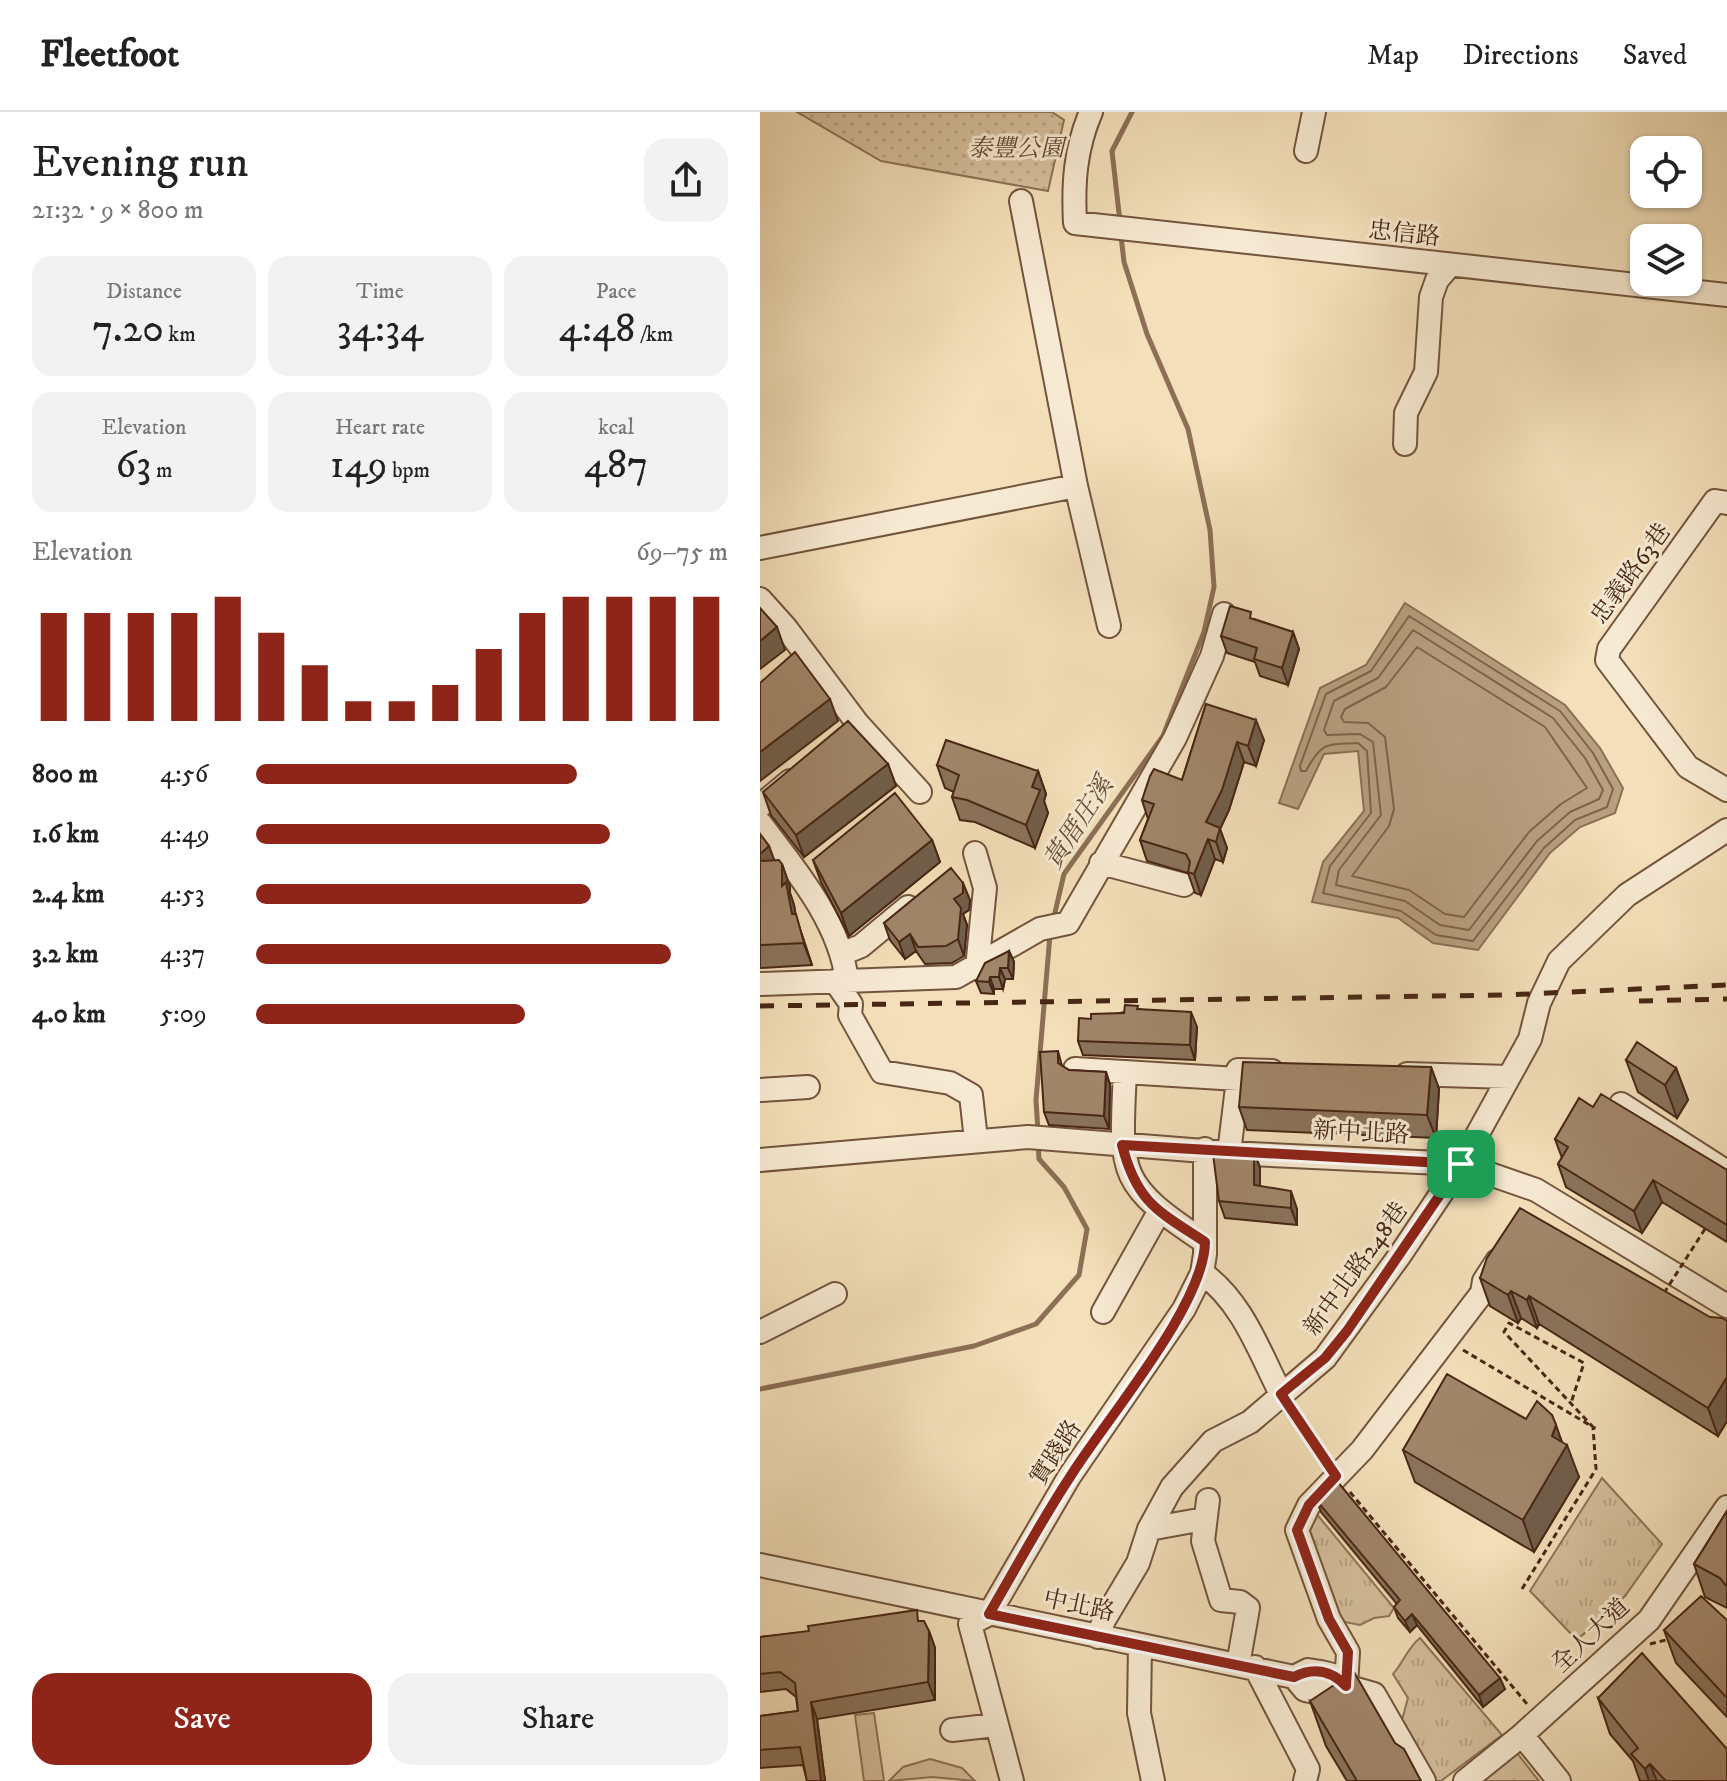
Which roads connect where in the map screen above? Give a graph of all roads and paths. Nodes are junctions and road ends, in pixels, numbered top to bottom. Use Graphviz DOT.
graph roads {
  1 [pos="1091,112"];
  2 [pos="1314,112"];
  3 [pos="1306,151"];
  4 [pos="1021,201"];
  5 [pos="1450,265"];
  6 [pos="1727,295"];
  7 [pos="1405,444"];
  8 [pos="1076,486"];
  9 [pos="1727,503"];
  10 [pos="760,548"];
  11 [pos="760,599"];
  12 [pos="1224,614"];
  13 [pos="1109,626"];
  14 [pos="809,765"];
  15 [pos="1727,790"];
  16 [pos="920,792"];
  17 [pos="760,806"];
  18 [pos="760,823"];
  19 [pos="1727,830"];
  20 [pos="975,853"];
  21 [pos="1101,863"];
  22 [pos="1184,885"];
  23 [pos="927,891"];
  24 [pos="844,953"];
  25 [pos="977,968"];
  26 [pos="841,981"];
  27 [pos="760,984"];
  28 [pos="1075,1069"];
  29 [pos="1125,1072"];
  30 [pos="1302,1072"];
  31 [pos="1382,1074"];
  32 [pos="1509,1077"];
  33 [pos="1238,1079"];
  34 [pos="808,1087"];
  35 [pos="760,1090"];
  36 [pos="1621,1104"];
  37 [pos="976,1140"];
  38 [pos="1122,1145"];
  39 [pos="1205,1149"];
  40 [pos="1229,1153"];
  41 [pos="760,1160"];
  42 [pos="1461,1164"];
  43 [pos="1727,1172"];
  44 [pos="1159,1212"];
  45 [pos="1705,1229"];
  46 [pos="1205,1242"];
  47 [pos="1509,1242"];
  48 [pos="1202,1273"];
  49 [pos="835,1294"];
  50 [pos="1658,1302"];
  51 [pos="1727,1306"];
  52 [pos="1103,1312"];
  53 [pos="760,1332"];
  54 [pos="1446,1339"];
  55 [pos="1281,1394"];
  56 [pos="1571,1403"];
  57 [pos="1595,1428"];
  58 [pos="1336,1476"];
  59 [pos="1727,1507"];
  60 [pos="1149,1529"];
  61 [pos="760,1565"];
  62 [pos="1522,1589"];
  63 [pos="989,1614"];
  64 [pos="1098,1637"];
  65 [pos="1677,1638"];
  66 [pos="1140,1645"];
  67 [pos="1612,1653"];
  68 [pos="1247,1666"];
  69 [pos="1346,1686"];
  70 [pos="1540,1719"];
  71 [pos="996,1725"];
  72 [pos="952,1730"];
  73 [pos="1522,1735"];
  74 [pos="1012,1781"];
  75 [pos="1153,1781"];
  76 [pos="1305,1781"];
  77 [pos="1424,1781"];
  78 [pos="1465,1781"];
  79 [pos="1559,1781"];
  1 -- 5 [label="street, 忠信路"];
  2 -- 3 [label="street"];
  4 -- 8 [label="street"];
  5 -- 6 [label="street, 忠信路"];
  5 -- 7 [label="street"];
  8 -- 10 [label="street"];
  8 -- 13 [label="street"];
  9 -- 15 [label="street, 忠義路63巷"];
  11 -- 16 [label="street"];
  12 -- 21 [label="street"];
  14 -- 17 [label="street"];
  18 -- 24 [label="street"];
  19 -- 32 [label="street, 新中北路248巷"];
  20 -- 25 [label="street"];
  21 -- 22 [label="street"];
  21 -- 25 [label="street"];
  23 -- 24 [label="street"];
  24 -- 26 [label="street"];
  25 -- 26 [label="street"];
  26 -- 27 [label="street"];
  26 -- 37 [label="street"];
  28 -- 29 [label="street"];
  29 -- 33 [label="street"];
  29 -- 38 [label="street"];
  30 -- 33 [label="street"];
  31 -- 32 [label="street"];
  32 -- 42 [label="street, 新中北路248巷"];
  33 -- 40 [label="street"];
  34 -- 35 [label="street"];
  36 -- 43 [label="street"];
  37 -- 38 [label="street, 新中北路"];
  37 -- 41 [label="street"];
  38 -- 39 [label="street, 新中北路"];
  38 -- 44 [label="street"];
  39 -- 40 [label="street, 新中北路"];
  39 -- 46 [label="street, 實踐路"];
  40 -- 42 [label="street, 新中北路"];
  42 -- 51 [label="street, 新中北路"];
  42 -- 55 [label="street, 新中北路248巷"];
  44 -- 46 [label="street"];
  44 -- 52 [label="street"];
  45 -- 50 [label="path, bridge"];
  46 -- 48 [label="street, 實踐路"];
  47 -- 54 [label="street"];
  48 -- 55 [label="street"];
  48 -- 63 [label="street, 實踐路"];
  49 -- 53 [label="street"];
  54 -- 57 [label="path"];
  54 -- 58 [label="street"];
  55 -- 58 [label="path"];
  55 -- 60 [label="street, 新中北路248巷"];
  56 -- 56 [label="path"];
  56 -- 57 [label="path"];
  57 -- 62 [label="path"];
  58 -- 69 [label="street"];
  58 -- 70 [label="path"];
  59 -- 67 [label="street, 全人大道"];
  60 -- 64 [label="street, 新中北路248巷"];
  60 -- 68 [label="street"];
  61 -- 63 [label="street, 中北路"];
  63 -- 64 [label="street, 中北路"];
  63 -- 71 [label="street, 實踐路"];
  64 -- 66 [label="street, 中北路"];
  65 -- 67 [label="path"];
  66 -- 68 [label="street, 中北路"];
  66 -- 75 [label="street"];
  67 -- 70 [label="street, 全人大道"];
  68 -- 69 [label="street, 中北路"];
  68 -- 76 [label="street"];
  69 -- 77 [label="street"];
  70 -- 73 [label="street, 全人大道"];
  71 -- 72 [label="street"];
  71 -- 74 [label="street, 實踐路"];
  73 -- 78 [label="street, 全人大道"];
  73 -- 79 [label="street"];
}
